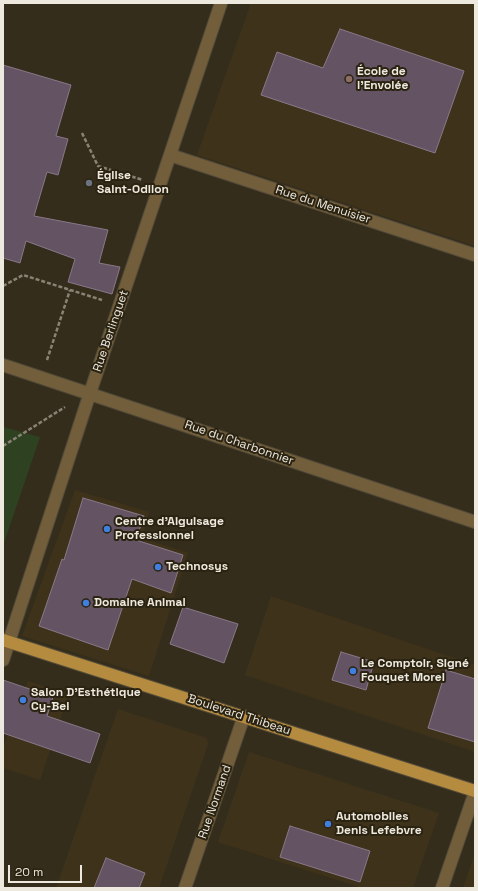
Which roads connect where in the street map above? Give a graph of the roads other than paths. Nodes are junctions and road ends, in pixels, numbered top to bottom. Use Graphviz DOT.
graph roads {
  1 [pos="222,3"];
  2 [pos="170,155"];
  3 [pos="475,255"];
  4 [pos="3,365"];
  5 [pos="90,393"];
  6 [pos="475,522"];
  7 [pos="6,641"];
  8 [pos="3,660"];
  9 [pos="244,716"];
  10 [pos="475,791"];
  11 [pos="186,888"];
  12 [pos="442,888"];
  1 -- 2 [label="street, Rue Berlinguet"];
  2 -- 3 [label="street, Rue du Menuisier"];
  2 -- 5 [label="street, Rue Berlinguet"];
  4 -- 5 [label="street, Rue du Charbonnier"];
  5 -- 6 [label="street, Rue du Charbonnier"];
  5 -- 7 [label="street, Rue Berlinguet"];
  7 -- 8 [label="street, Rue Berlinguet"];
  7 -- 9 [label="main road, Boulevard Thibeau"];
  9 -- 10 [label="main road, Boulevard Thibeau"];
  9 -- 11 [label="street, Rue Normand"];
  10 -- 12 [label="street"];
}
